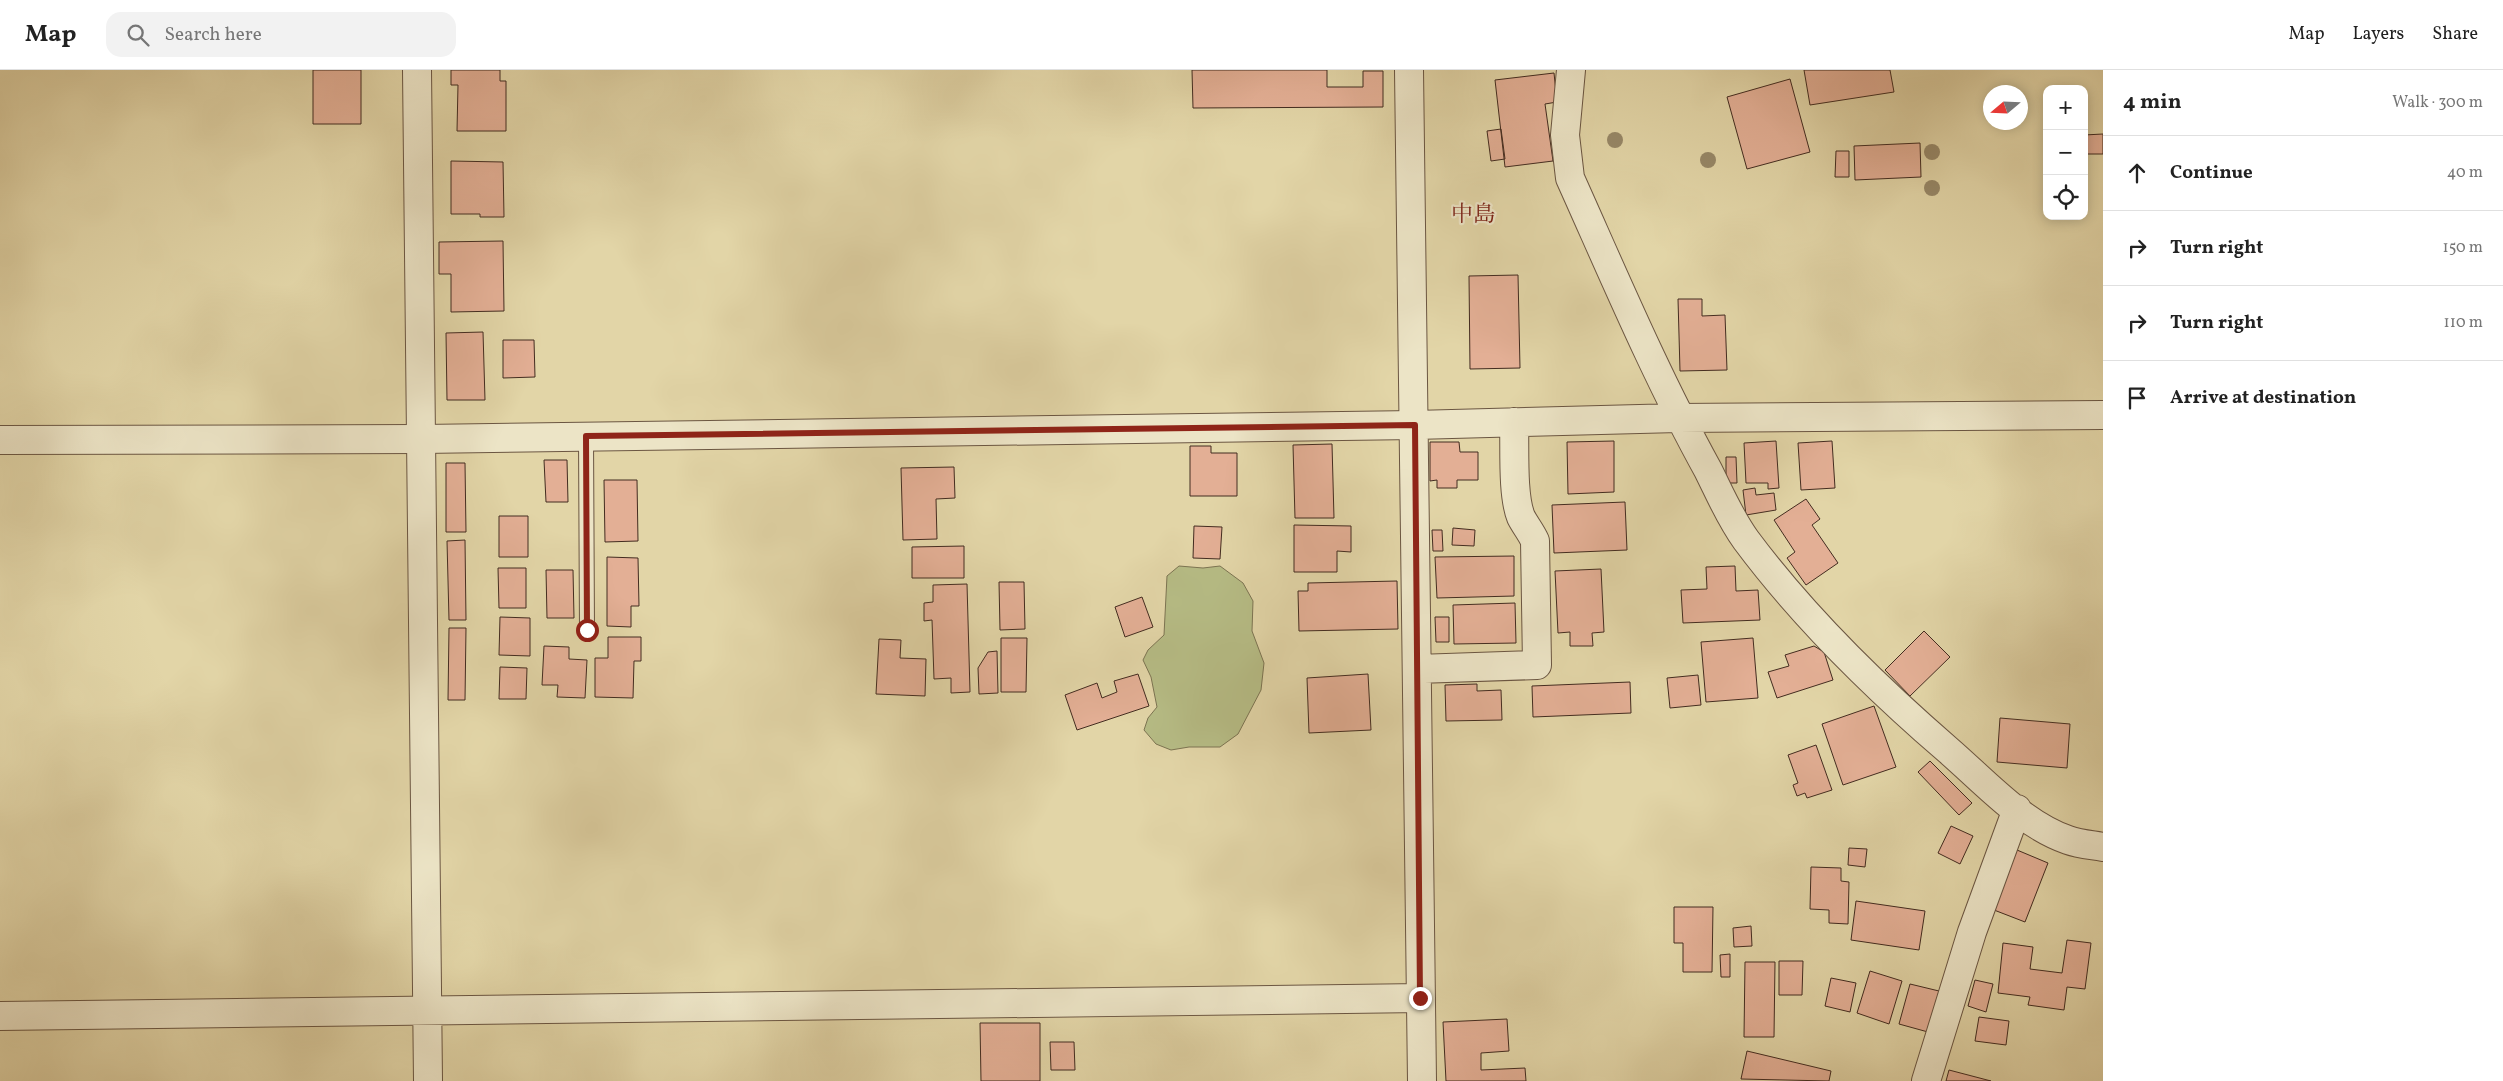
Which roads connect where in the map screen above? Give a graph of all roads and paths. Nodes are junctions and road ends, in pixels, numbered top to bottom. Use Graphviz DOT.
graph roads {
  1 [pos="418,70"];
  2 [pos="1409,70"];
  3 [pos="1572,70"];
  4 [pos="2103,416"];
  5 [pos="1678,418"];
  6 [pos="1514,422"];
  7 [pos="1415,425"];
  8 [pos="586,436"];
  9 [pos="422,439"];
  10 [pos="0,440"];
  11 [pos="587,630"];
  12 [pos="1417,669"];
  13 [pos="2017,810"];
  14 [pos="2103,847"];
  15 [pos="1420,998"];
  16 [pos="429,1009"];
  17 [pos="0,1016"];
  18 [pos="428,1081"];
  19 [pos="1422,1081"];
  20 [pos="1926,1081"];
  1 -- 9 [label="street"];
  2 -- 7 [label="street"];
  3 -- 5 [label="street"];
  4 -- 5 [label="street"];
  5 -- 6 [label="street"];
  5 -- 13 [label="street"];
  6 -- 7 [label="street"];
  6 -- 12 [label="street"];
  7 -- 8 [label="street"];
  7 -- 12 [label="street"];
  8 -- 9 [label="street"];
  8 -- 11 [label="lane"];
  9 -- 10 [label="street"];
  9 -- 16 [label="street"];
  12 -- 15 [label="street"];
  13 -- 14 [label="street"];
  13 -- 20 [label="street"];
  15 -- 16 [label="street"];
  15 -- 19 [label="street"];
  16 -- 17 [label="street"];
  16 -- 18 [label="street"];
}
